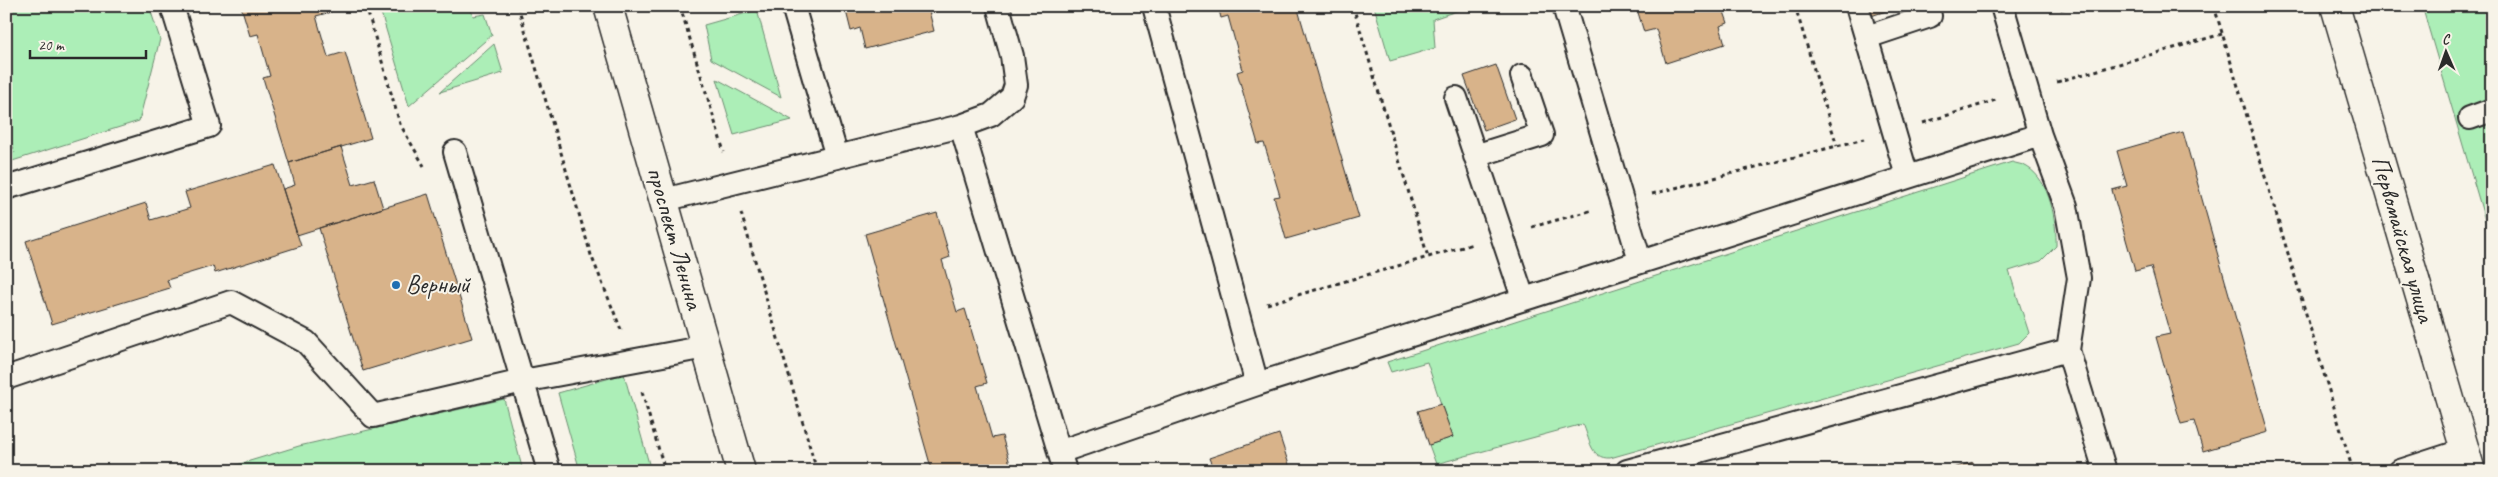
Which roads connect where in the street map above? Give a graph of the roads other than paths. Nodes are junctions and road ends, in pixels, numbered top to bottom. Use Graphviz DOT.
graph roads {
  1 [pos="172,6"];
  2 [pos="608,6"];
  3 [pos="793,6"];
  4 [pos="998,6"];
  5 [pos="1154,6"];
  6 [pos="1564,6"];
  7 [pos="1857,6"];
  8 [pos="1927,6"];
  9 [pos="2002,6"];
  10 [pos="2336,6"];
  11 [pos="1867,37"];
  12 [pos="1522,76"];
  13 [pos="1456,98"];
  14 [pos="2492,110"];
  15 [pos="2470,118"];
  16 [pos="961,126"];
  17 [pos="2040,135"];
  18 [pos="455,152"];
  19 [pos="837,156"];
  20 [pos="1475,156"];
  21 [pos="1907,176"];
  22 [pos="6,188"];
  23 [pos="664,200"];
  24 [pos="1640,261"];
  25 [pos="1523,298"];
  26 [pos="706,347"];
  27 [pos="2068,350"];
  28 [pos="6,378"];
  29 [pos="523,381"];
  30 [pos="1257,384"];
  31 [pos="2468,460"];
  32 [pos="1062,461"];
  33 [pos="549,471"];
  34 [pos="741,471"];
  35 [pos="1627,471"];
  36 [pos="2105,471"];
  37 [pos="2400,471"];
  1 -- 22 [label="lane"];
  2 -- 23 [label="main road, проспект Ленина"];
  3 -- 19 [label="lane"];
  4 -- 16 [label="lane"];
  5 -- 30 [label="lane"];
  6 -- 24 [label="lane"];
  7 -- 11 [label="lane"];
  8 -- 11 [label="lane"];
  9 -- 17 [label="lane"];
  10 -- 31 [label="main road, Первомайская улица"];
  11 -- 21 [label="lane"];
  12 -- 20 [label="lane"];
  13 -- 20 [label="lane"];
  14 -- 15 [label="lane"];
  16 -- 19 [label="lane"];
  16 -- 32 [label="lane"];
  17 -- 21 [label="lane"];
  17 -- 27 [label="lane"];
  18 -- 29 [label="lane"];
  19 -- 23 [label="lane"];
  20 -- 25 [label="lane"];
  21 -- 24 [label="lane"];
  23 -- 26 [label="main road, проспект Ленина"];
  24 -- 25 [label="lane"];
  25 -- 30 [label="lane"];
  26 -- 29 [label="lane"];
  26 -- 34 [label="main road, проспект Ленина"];
  27 -- 35 [label="lane"];
  27 -- 36 [label="lane"];
  28 -- 29 [label="lane"];
  29 -- 33 [label="lane"];
  30 -- 32 [label="lane"];
  31 -- 37 [label="lane"];
}
